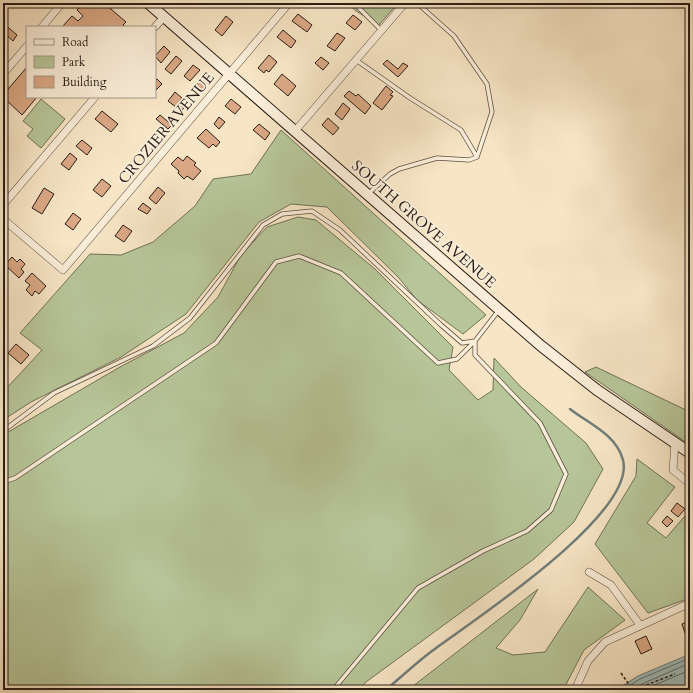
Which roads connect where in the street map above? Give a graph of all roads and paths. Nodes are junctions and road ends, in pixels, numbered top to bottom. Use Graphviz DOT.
graph roads {
  1 [pos="62,3"];
  2 [pos="148,3"];
  3 [pos="289,3"];
  4 [pos="354,3"];
  5 [pos="405,3"];
  6 [pos="417,3"];
  7 [pos="164,17"];
  8 [pos="43,26"];
  9 [pos="156,26"];
  10 [pos="381,30"];
  11 [pos="26,47"];
  12 [pos="356,60"];
  13 [pos="3,74"];
  14 [pos="229,74"];
  15 [pos="94,98"];
  16 [pos="295,131"];
  17 [pos="477,157"];
  18 [pos="368,195"];
  19 [pos="3,205"];
  20 [pos="3,219"];
  21 [pos="499,309"];
  22 [pos="475,341"];
  23 [pos="3,431"];
  24 [pos="675,442"];
  25 [pos="690,453"];
  26 [pos="3,482"];
  27 [pos="690,484"];
  28 [pos="589,572"];
  29 [pos="690,603"];
  30 [pos="640,625"];
  31 [pos="621,673"];
  32 [pos="675,674"];
  33 [pos="333,690"];
  34 [pos="575,690"];
  35 [pos="633,690"];
  1 -- 8 [label="street"];
  2 -- 7 [label="main road, SOUTH GROVE AVENUE"];
  3 -- 14 [label="street, CROZIER AVENUE"];
  4 -- 10 [label="lane"];
  5 -- 10 [label="street"];
  6 -- 17 [label="lane"];
  7 -- 9 [label="street"];
  7 -- 14 [label="main road, SOUTH GROVE AVENUE"];
  10 -- 12 [label="street"];
  11 -- 13 [label="street"];
  12 -- 16 [label="street"];
  12 -- 17 [label="lane"];
  14 -- 16 [label="main road, SOUTH GROVE AVENUE"];
  14 -- 20 [label="street, CROZIER AVENUE"];
  15 -- 19 [label="street"];
  16 -- 18 [label="main road, SOUTH GROVE AVENUE"];
  17 -- 18 [label="lane"];
  18 -- 21 [label="main road, SOUTH GROVE AVENUE"];
  21 -- 22 [label="lane"];
  21 -- 24 [label="main road, SOUTH GROVE AVENUE"];
  22 -- 23 [label="lane"];
  22 -- 26 [label="lane"];
  22 -- 33 [label="lane"];
  24 -- 25 [label="main road, SOUTH GROVE AVENUE"];
  24 -- 27 [label="street"];
  28 -- 30 [label="street"];
  29 -- 30 [label="street"];
  30 -- 34 [label="street"];
  31 -- 35 [label="path"];
  32 -- 35 [label="path"];
}
